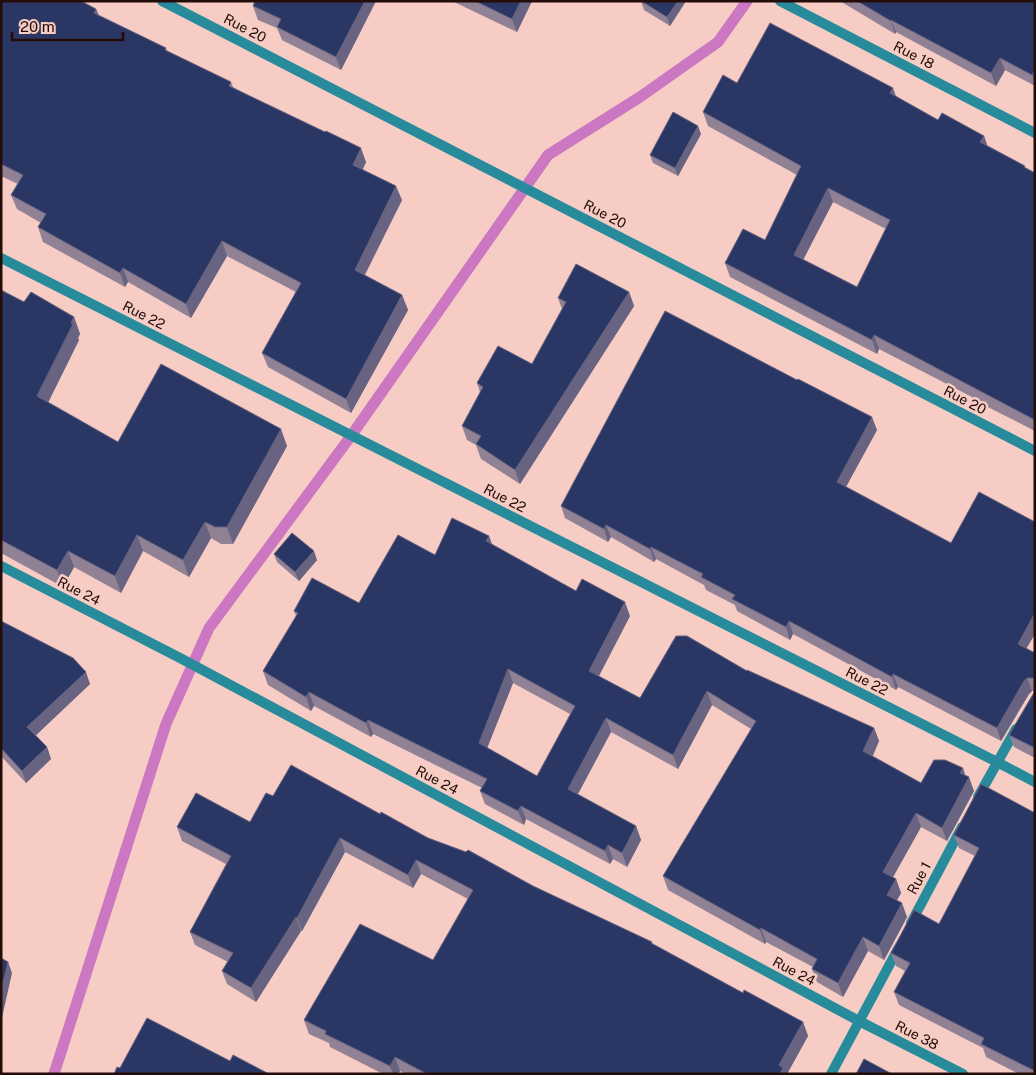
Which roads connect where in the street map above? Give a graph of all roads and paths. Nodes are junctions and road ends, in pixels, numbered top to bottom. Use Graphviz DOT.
graph roads {
  1 [pos="162,1"];
  2 [pos="780,1"];
  3 [pos="1035,133"];
  4 [pos="1,258"];
  5 [pos="1035,451"];
  6 [pos="1,566"];
  7 [pos="1021,721"];
  8 [pos="997,762"];
  9 [pos="1035,782"];
  10 [pos="974,805"];
  11 [pos="965,822"];
  12 [pos="859,1021"];
  13 [pos="831,1074"];
  14 [pos="963,1074"];
  1 -- 5 [label="street, Rue 20"];
  2 -- 3 [label="street, Rue 18"];
  4 -- 8 [label="street, Rue 22"];
  6 -- 12 [label="street, Rue 24"];
  7 -- 8 [label="street"];
  8 -- 9 [label="street, Rue 22"];
  8 -- 10 [label="street"];
  11 -- 12 [label="street, Rue 1"];
  12 -- 13 [label="street, Rue 1"];
  12 -- 14 [label="street, Rue 38"];
}
